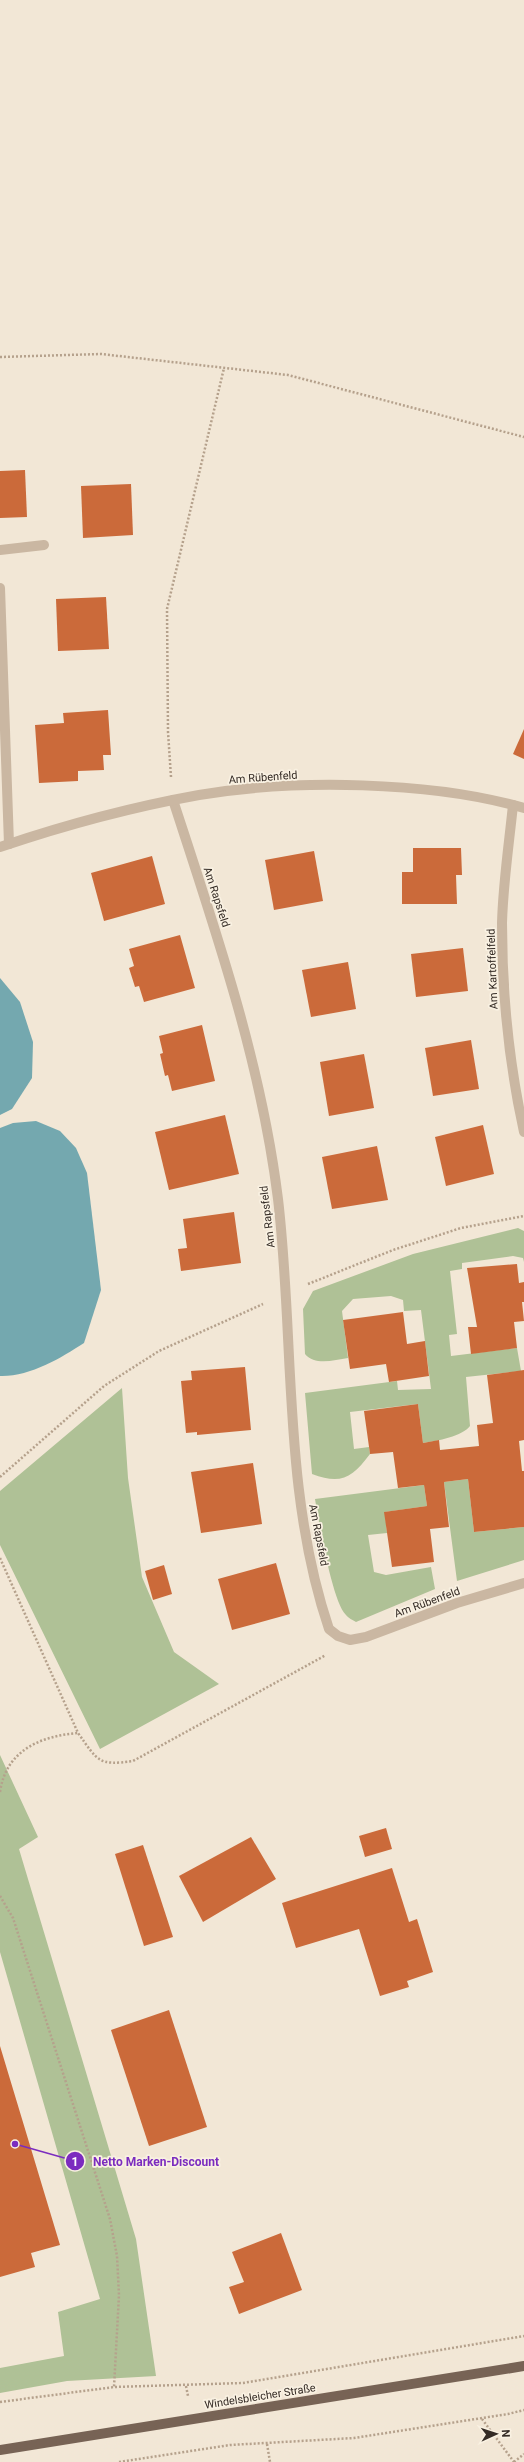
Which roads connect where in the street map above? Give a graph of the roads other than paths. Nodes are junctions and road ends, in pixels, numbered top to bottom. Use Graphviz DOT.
graph roads {
  1 [pos="44,545"];
  2 [pos="0,550"];
  3 [pos="0,588"];
  4 [pos="173,800"];
  5 [pos="513,805"];
  6 [pos="524,808"];
  7 [pos="4,845"];
  8 [pos="524,1132"];
  9 [pos="524,1583"];
  10 [pos="338,1636"];
  11 [pos="524,2366"];
  12 [pos="0,2450"];
  1 -- 2 [label="street"];
  3 -- 7 [label="street, Am Rübenfeld"];
  4 -- 5 [label="street, Am Rübenfeld"];
  4 -- 7 [label="street, Am Rübenfeld"];
  4 -- 10 [label="street, Am Rapsfeld"];
  5 -- 6 [label="street, Am Rübenfeld"];
  5 -- 8 [label="street, Am Kartoffelfeld"];
  9 -- 10 [label="street, Am Rübenfeld"];
  11 -- 12 [label="main road, Windelsbleicher Straße"];
}
